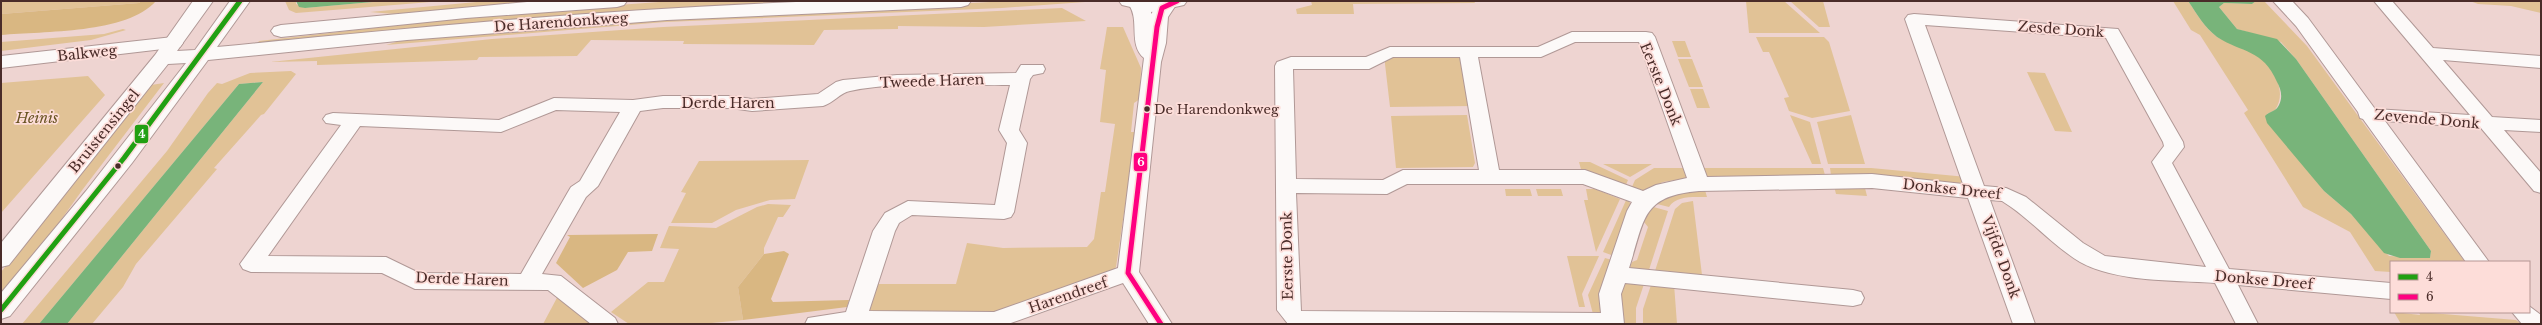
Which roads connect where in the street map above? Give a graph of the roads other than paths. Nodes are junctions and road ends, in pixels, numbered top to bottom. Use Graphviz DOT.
graph roads {
  1 [pos="203,1"];
  2 [pos="240,1"];
  3 [pos="617,1"];
  4 [pos="961,1"];
  5 [pos="2282,1"];
  6 [pos="2292,1"];
  7 [pos="2382,1"];
  8 [pos="1134,3"];
  9 [pos="1172,3"];
  10 [pos="2302,22"];
  11 [pos="209,46"];
  12 [pos="167,51"];
  13 [pos="1468,52"];
  14 [pos="2427,53"];
  15 [pos="1,62"];
  16 [pos="1152,62"];
  17 [pos="2541,62"];
  18 [pos="1,76"];
  19 [pos="843,86"];
  20 [pos="633,106"];
  21 [pos="2367,114"];
  22 [pos="333,119"];
  23 [pos="355,120"];
  24 [pos="2487,124"];
  25 [pos="2541,126"];
  26 [pos="1490,178"];
  27 [pos="1699,184"];
  28 [pos="1286,186"];
  29 [pos="2541,186"];
  30 [pos="1978,191"];
  31 [pos="1644,200"];
  32 [pos="1,259"];
  33 [pos="2477,261"];
  34 [pos="1128,273"];
  35 [pos="1616,274"];
  36 [pos="2222,276"];
  37 [pos="528,280"];
  38 [pos="2390,291"];
  39 [pos="1853,298"];
  40 [pos="1,310"];
  41 [pos="2523,313"];
  42 [pos="855,319"];
  43 [pos="995,322"];
  44 [pos="1613,322"];
  45 [pos="606,324"];
  46 [pos="816,324"];
  47 [pos="1161,324"];
  48 [pos="2024,324"];
  49 [pos="2247,324"];
  50 [pos="2538,324"];
  1 -- 12 [label="main road, Bruistensingel"];
  2 -- 11 [label="main road"];
  3 -- 11 [label="main road, De Harendonkweg"];
  4 -- 11 [label="main road, De Harendonkweg"];
  5 -- 10 [label="street"];
  6 -- 10 [label="street"];
  7 -- 14 [label="street"];
  8 -- 9 [label="main road"];
  8 -- 16 [label="street"];
  9 -- 16 [label="street"];
  10 -- 21 [label="street"];
  11 -- 12 [label="main road, De Harendonkweg"];
  11 -- 40 [label="main road"];
  12 -- 15 [label="main road, Balkweg"];
  12 -- 18 [label="main road, Balkweg"];
  12 -- 32 [label="main road, Bruistensingel"];
  13 -- 26 [label="street"];
  13 -- 27 [label="street, Eerste Donk"];
  13 -- 28 [label="street, Eerste Donk"];
  14 -- 17 [label="street"];
  14 -- 24 [label="street"];
  16 -- 34 [label="street"];
  19 -- 20 [label="street, Derde Haren"];
  19 -- 42 [label="street, Tweede Haren"];
  20 -- 23 [label="street, Derde Haren"];
  20 -- 37 [label="street, Derde Haren"];
  21 -- 24 [label="street, Zevende Donk"];
  21 -- 33 [label="street"];
  22 -- 23 [label="street, Derde Haren"];
  23 -- 37 [label="street, Derde Haren"];
  24 -- 25 [label="street, Zevende Donk"];
  24 -- 29 [label="street, Zevende Donk"];
  26 -- 28 [label="street"];
  26 -- 31 [label="street"];
  27 -- 30 [label="street, Donkse Dreef"];
  27 -- 31 [label="street, Donkse Dreef"];
  28 -- 44 [label="street, Eerste Donk"];
  30 -- 36 [label="street, Donkse Dreef"];
  30 -- 36 [label="street, Zesde Donk"];
  30 -- 48 [label="street, Vijfde Donk"];
  31 -- 35 [label="street"];
  34 -- 43 [label="street, Harendreef"];
  34 -- 47 [label="street"];
  35 -- 39 [label="street"];
  35 -- 44 [label="street"];
  36 -- 38 [label="street, Donkse Dreef"];
  36 -- 49 [label="street"];
  37 -- 45 [label="street"];
  41 -- 50 [label="street"];
  42 -- 43 [label="street, Harendreef"];
  42 -- 46 [label="street, Harendreef"];
}
